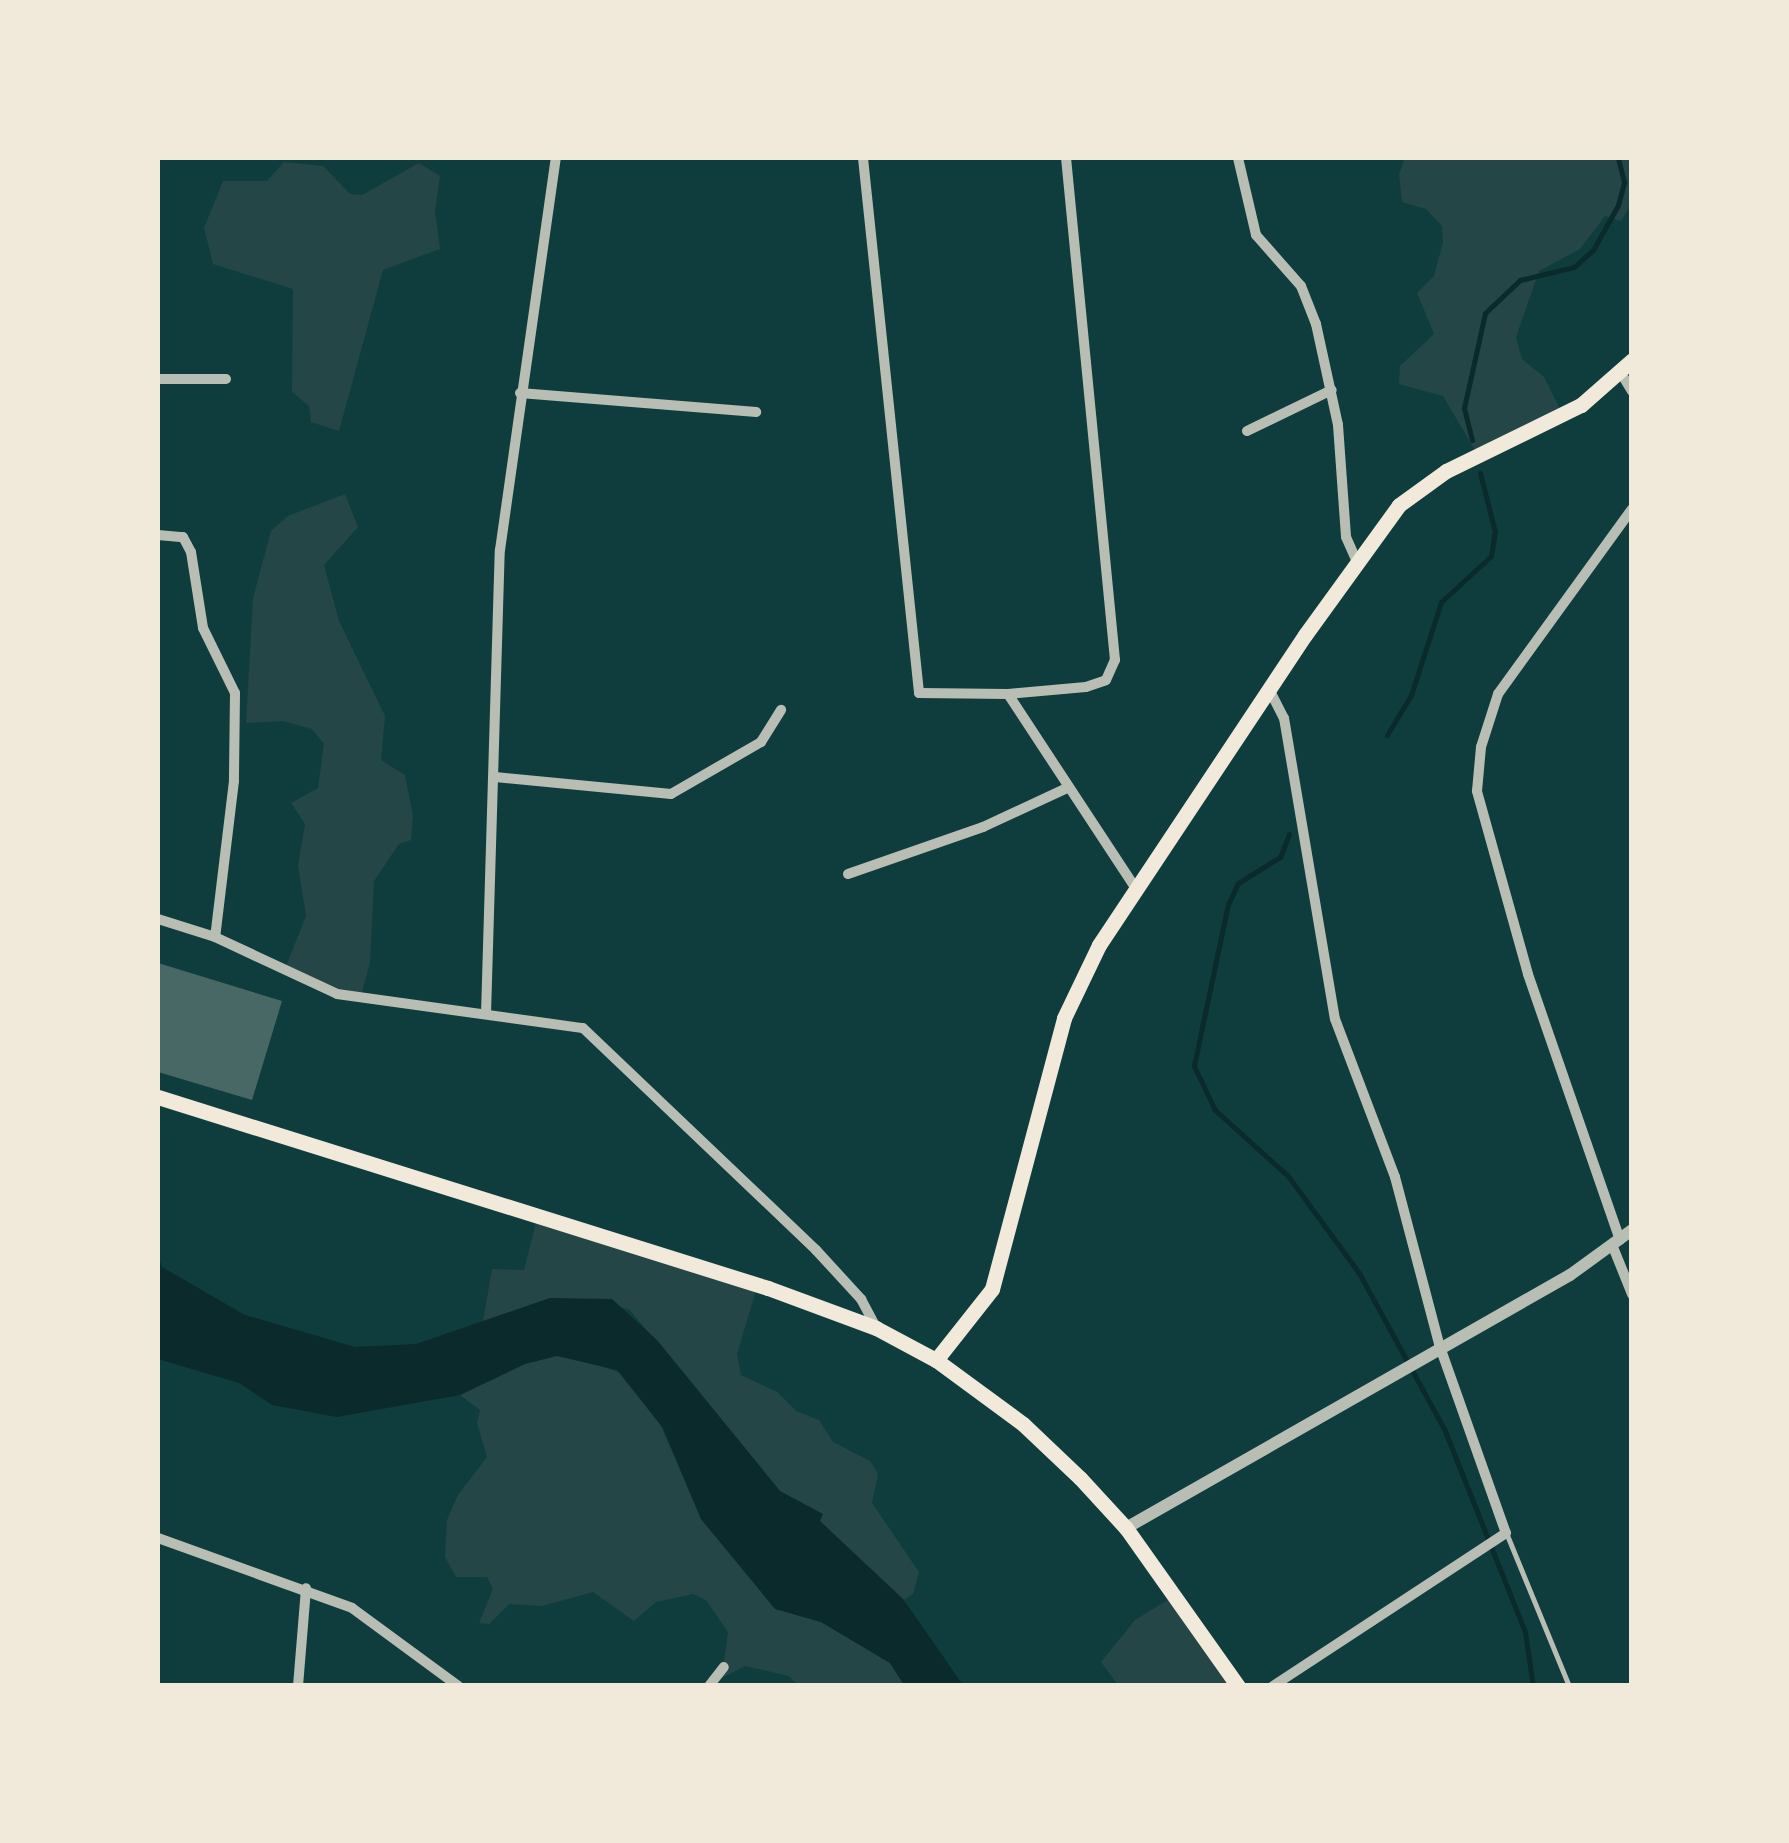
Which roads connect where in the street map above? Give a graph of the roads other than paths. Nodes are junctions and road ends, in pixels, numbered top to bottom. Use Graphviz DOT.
graph roads {
  1 [pos="556,158"];
  2 [pos="863,158"];
  3 [pos="1066,158"];
  4 [pos="1238,158"];
  5 [pos="1626,366"];
  6 [pos="226,379"];
  7 [pos="158,380"];
  8 [pos="1332,390"];
  9 [pos="1632,391"];
  10 [pos="520,393"];
  11 [pos="756,412"];
  12 [pos="1246,431"];
  13 [pos="1632,509"];
  14 [pos="158,535"];
  15 [pos="1357,562"];
  16 [pos="1270,691"];
  17 [pos="1008,694"];
  18 [pos="781,710"];
  19 [pos="495,777"];
  20 [pos="1067,788"];
  21 [pos="848,874"];
  22 [pos="1135,887"];
  23 [pos="158,920"];
  24 [pos="215,937"];
  25 [pos="486,1014"];
  26 [pos="158,1097"];
  27 [pos="1632,1230"];
  28 [pos="1616,1244"];
  29 [pos="1632,1294"];
  30 [pos="876,1328"];
  31 [pos="1440,1346"];
  32 [pos="936,1360"];
  33 [pos="1126,1528"];
  34 [pos="1506,1533"];
  35 [pos="158,1538"];
  36 [pos="306,1588"];
  37 [pos="724,1667"];
  38 [pos="298,1686"];
  39 [pos="458,1686"];
  40 [pos="709,1686"];
  41 [pos="1238,1686"];
  42 [pos="1273,1686"];
  43 [pos="1569,1686"];
  1 -- 10 [label="street"];
  2 -- 17 [label="street"];
  3 -- 17 [label="street"];
  4 -- 8 [label="street"];
  5 -- 9 [label="street"];
  5 -- 15 [label="main road"];
  6 -- 7 [label="street"];
  8 -- 12 [label="street"];
  8 -- 15 [label="street"];
  10 -- 11 [label="street"];
  10 -- 19 [label="street"];
  13 -- 28 [label="street"];
  14 -- 24 [label="street"];
  15 -- 16 [label="main road"];
  16 -- 22 [label="main road"];
  16 -- 31 [label="street"];
  17 -- 20 [label="street"];
  18 -- 19 [label="street"];
  19 -- 25 [label="street"];
  20 -- 21 [label="street"];
  20 -- 22 [label="street"];
  22 -- 32 [label="main road"];
  23 -- 24 [label="street"];
  24 -- 25 [label="street"];
  25 -- 30 [label="street"];
  26 -- 30 [label="main road"];
  27 -- 28 [label="street"];
  28 -- 29 [label="street"];
  28 -- 31 [label="street"];
  30 -- 32 [label="main road"];
  31 -- 33 [label="street"];
  31 -- 34 [label="street"];
  32 -- 33 [label="main road"];
  33 -- 41 [label="main road"];
  34 -- 42 [label="street"];
  34 -- 43 [label="lane"];
  35 -- 36 [label="street"];
  36 -- 38 [label="street"];
  36 -- 39 [label="street"];
  37 -- 40 [label="street"];
}
